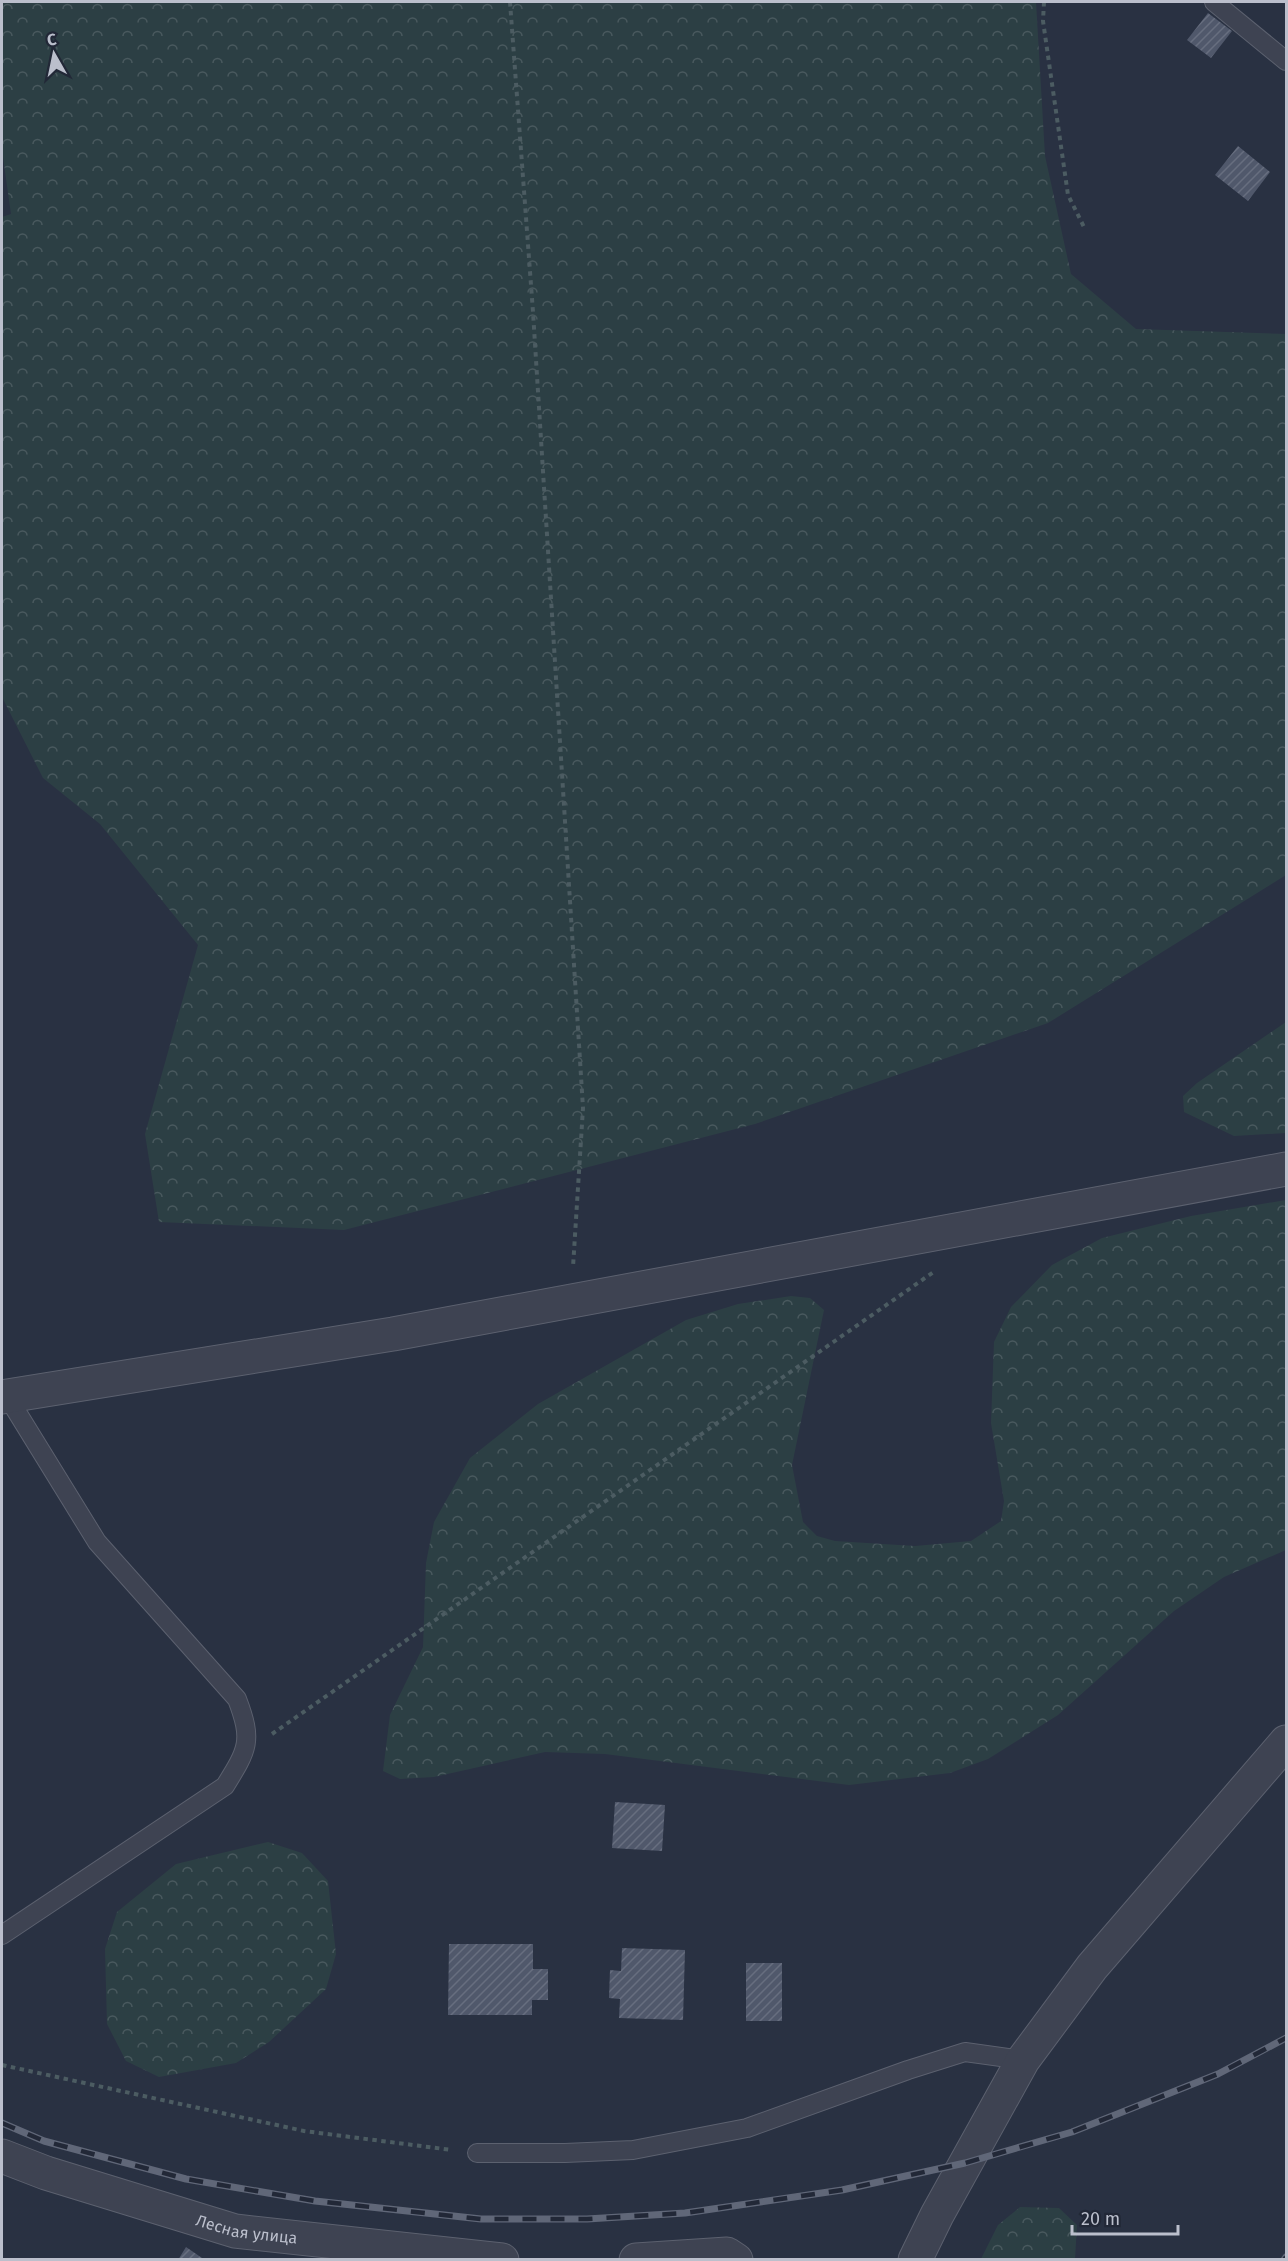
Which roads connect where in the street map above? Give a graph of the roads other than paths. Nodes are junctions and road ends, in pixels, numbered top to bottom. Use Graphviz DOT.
graph roads {
  1 [pos="1214,2"];
  2 [pos="1287,61"];
  3 [pos="1287,1169"];
  4 [pos="4,1396"];
  5 [pos="1287,1742"];
  6 [pos="2,1935"];
  7 [pos="1023,2060"];
  8 [pos="477,2153"];
  9 [pos="2,2156"];
  10 [pos="502,2259"];
  11 [pos="636,2259"];
  12 [pos="736,2259"];
  13 [pos="915,2259"];
  1 -- 2 [label="lane"];
  3 -- 4 [label="street"];
  4 -- 6 [label="lane"];
  5 -- 7 [label="street"];
  7 -- 8 [label="lane"];
  7 -- 13 [label="street"];
  9 -- 10 [label="street, Лесная улица"];
  11 -- 12 [label="street"];
}
